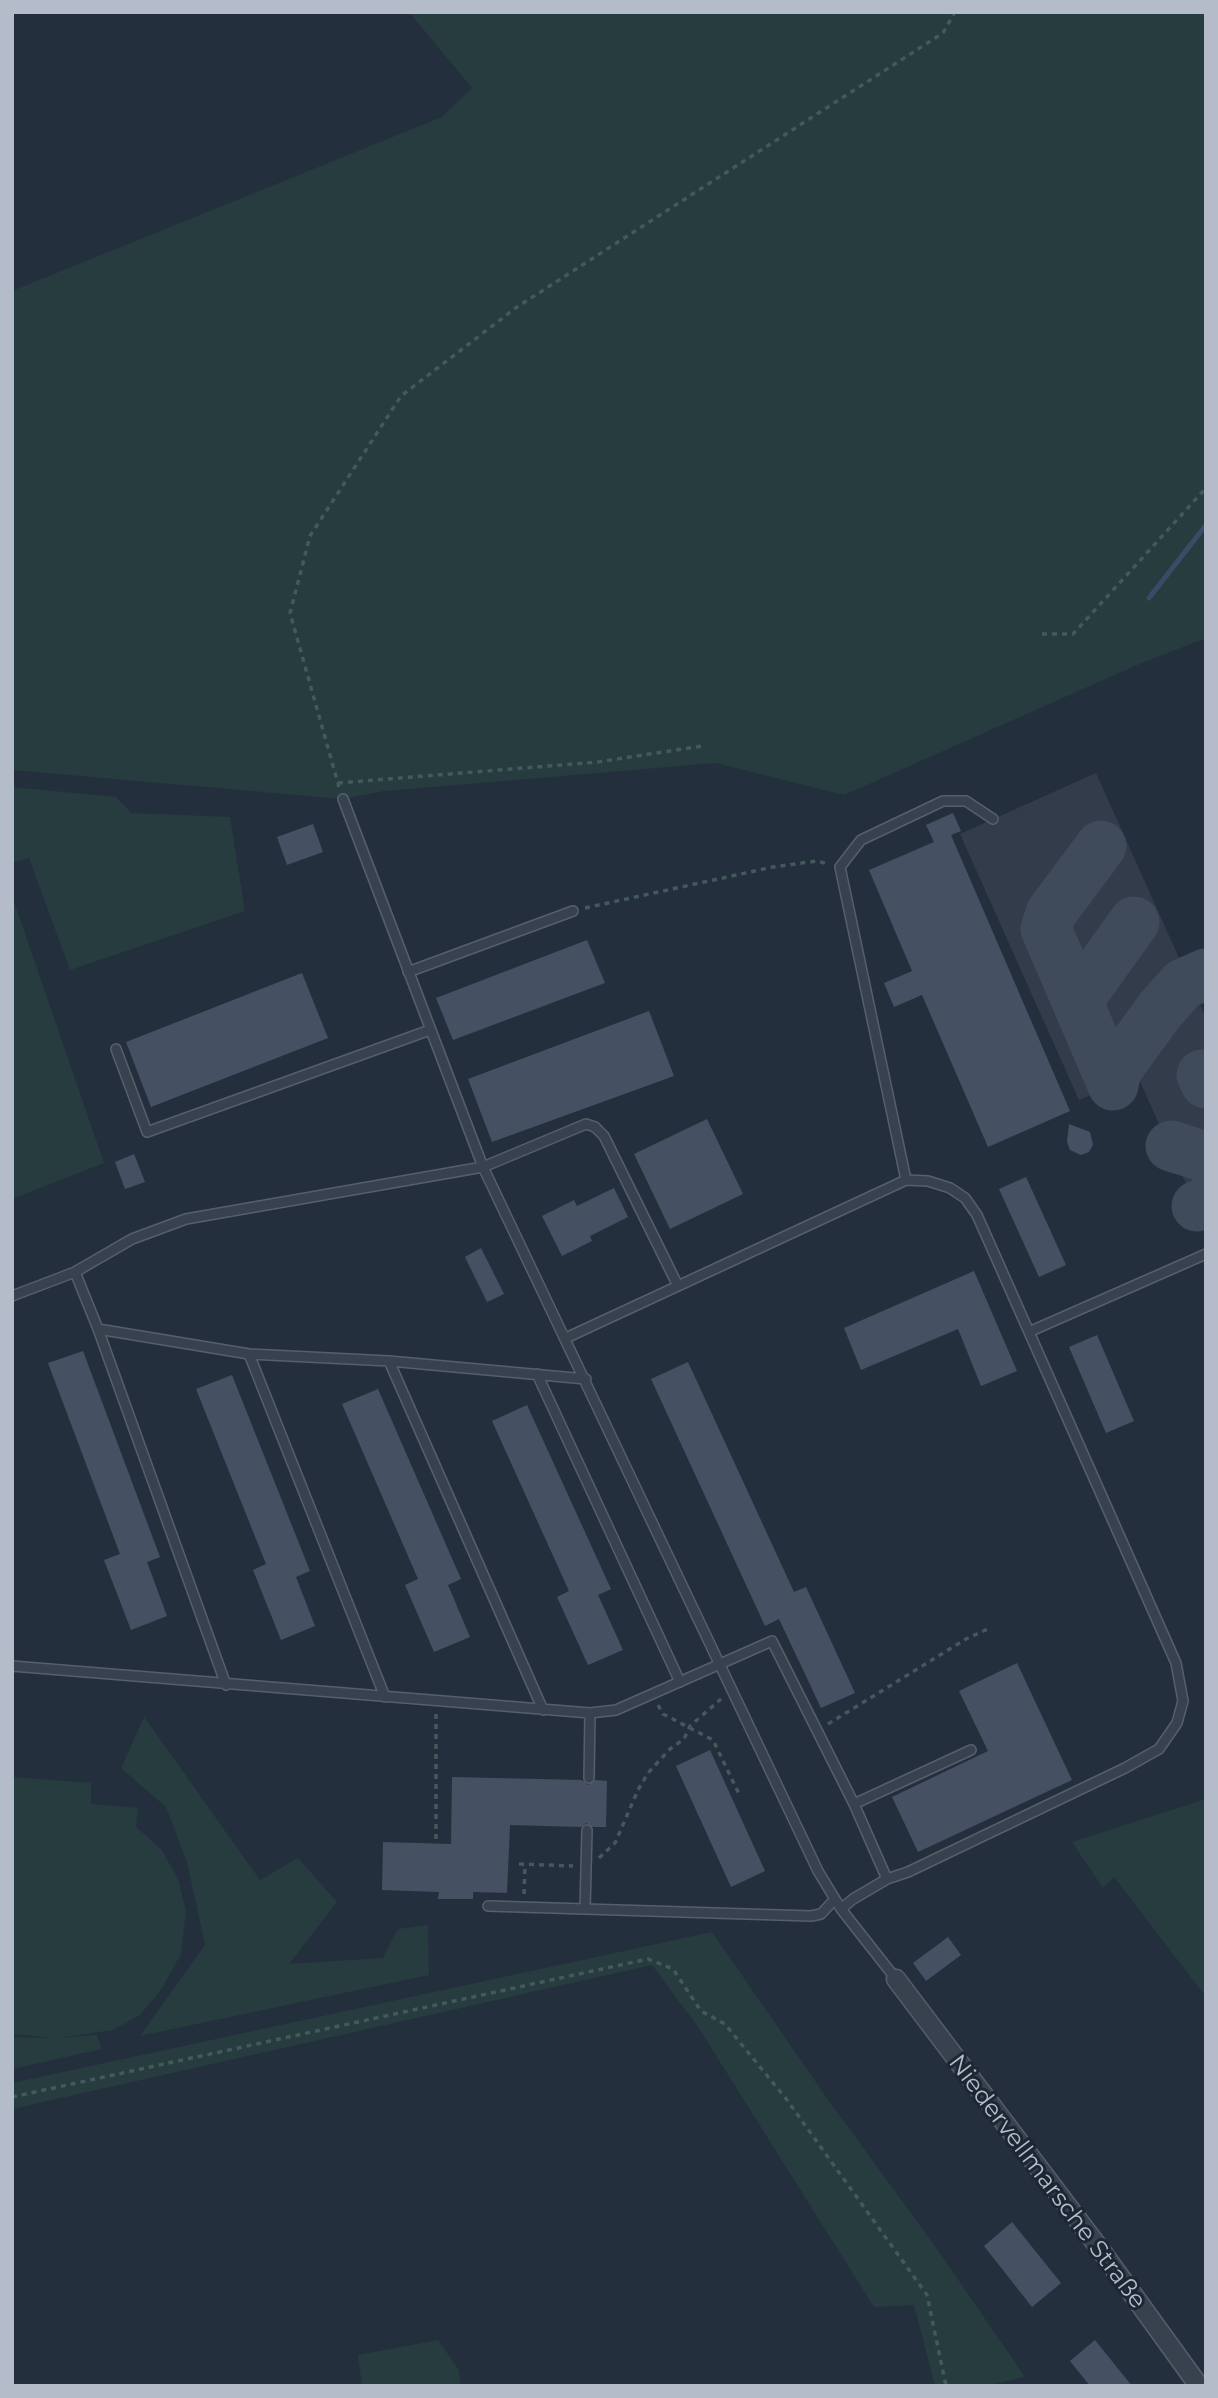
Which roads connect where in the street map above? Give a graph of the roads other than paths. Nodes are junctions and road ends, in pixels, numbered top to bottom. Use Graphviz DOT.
graph roads {
  1 [pos="343,799"];
  2 [pos="993,819"];
  3 [pos="573,911"];
  4 [pos="408,972"];
  5 [pos="430,1030"];
  6 [pos="116,1049"];
  7 [pos="483,1167"];
  8 [pos="906,1180"];
  9 [pos="1206,1254"];
  10 [pos="75,1272"];
  11 [pos="678,1286"];
  12 [pos="12,1296"];
  13 [pos="98,1329"];
  14 [pos="1031,1331"];
  15 [pos="566,1338"];
  16 [pos="249,1354"];
  17 [pos="388,1361"];
  18 [pos="537,1374"];
  19 [pos="586,1379"];
  20 [pos="12,1666"];
  21 [pos="719,1666"];
  22 [pos="680,1682"];
  23 [pos="226,1685"];
  24 [pos="385,1697"];
  25 [pos="543,1710"];
  26 [pos="590,1713"];
  27 [pos="971,1750"];
  28 [pos="589,1779"];
  29 [pos="854,1804"];
  30 [pos="587,1830"];
  31 [pos="887,1879"];
  32 [pos="835,1899"];
  33 [pos="488,1906"];
  34 [pos="585,1909"];
  35 [pos="841,1909"];
  36 [pos="896,1979"];
  37 [pos="1199,2386"];
  1 -- 4 [label="lane"];
  2 -- 8 [label="lane"];
  3 -- 4 [label="lane"];
  4 -- 5 [label="lane"];
  5 -- 6 [label="lane"];
  5 -- 7 [label="lane"];
  7 -- 10 [label="lane"];
  7 -- 11 [label="lane"];
  7 -- 15 [label="lane"];
  8 -- 11 [label="lane"];
  8 -- 14 [label="lane"];
  9 -- 14 [label="lane"];
  10 -- 12 [label="lane"];
  10 -- 13 [label="lane"];
  11 -- 15 [label="lane"];
  13 -- 16 [label="lane"];
  13 -- 23 [label="lane"];
  14 -- 31 [label="lane"];
  15 -- 19 [label="lane"];
  16 -- 17 [label="lane"];
  16 -- 24 [label="lane"];
  17 -- 18 [label="lane"];
  17 -- 25 [label="lane"];
  18 -- 19 [label="lane"];
  18 -- 22 [label="lane"];
  19 -- 21 [label="lane"];
  20 -- 23 [label="lane"];
  21 -- 22 [label="lane"];
  21 -- 29 [label="lane"];
  21 -- 32 [label="lane"];
  22 -- 26 [label="lane"];
  23 -- 24 [label="lane"];
  24 -- 25 [label="lane"];
  25 -- 26 [label="lane"];
  26 -- 28 [label="lane"];
  27 -- 29 [label="lane"];
  29 -- 31 [label="lane"];
  30 -- 34 [label="lane"];
  31 -- 35 [label="lane"];
  32 -- 34 [label="lane"];
  32 -- 35 [label="lane"];
  33 -- 34 [label="lane"];
  35 -- 36 [label="lane"];
  36 -- 37 [label="street, Niedervellmarsche Straße"];
}
